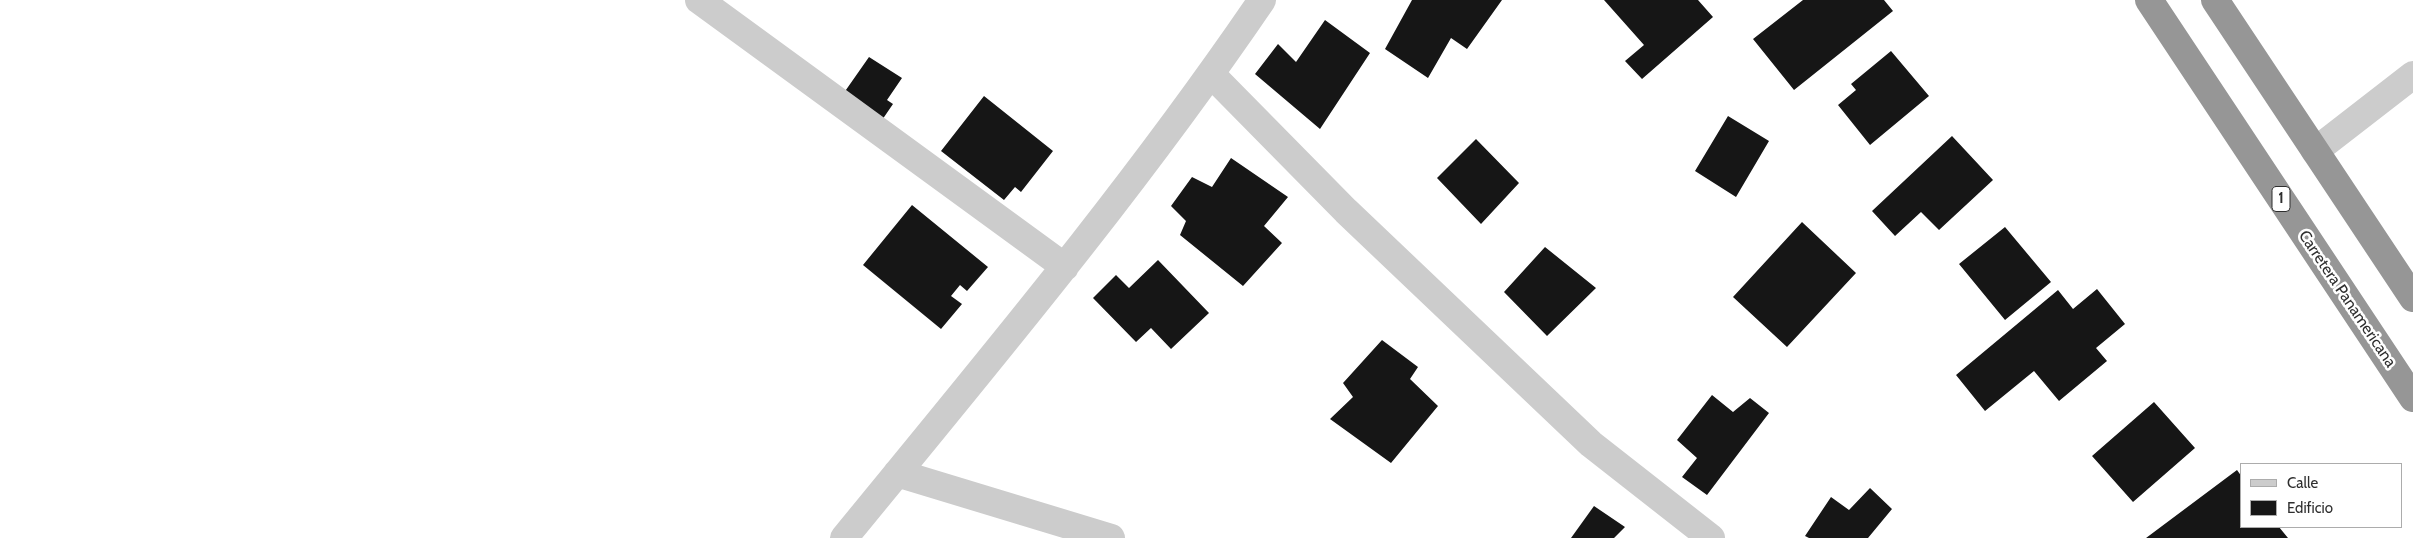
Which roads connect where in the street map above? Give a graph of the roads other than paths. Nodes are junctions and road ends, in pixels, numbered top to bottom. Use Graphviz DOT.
graph roads {
  1 [pos="699,0"];
  2 [pos="1262,0"];
  3 [pos="2149,0"];
  4 [pos="2215,0"];
  5 [pos="1212,74"];
  6 [pos="2413,75"];
  7 [pos="2315,151"];
  8 [pos="1065,267"];
  9 [pos="2413,298"];
  10 [pos="2413,398"];
  11 [pos="897,473"];
  12 [pos="844,538"];
  13 [pos="1112,538"];
  14 [pos="1711,538"];
  1 -- 8 [label="street"];
  2 -- 5 [label="street"];
  3 -- 10 [label="highway, Carretera Panamericana / 1"];
  4 -- 7 [label="highway"];
  5 -- 8 [label="street"];
  5 -- 14 [label="street"];
  6 -- 7 [label="street"];
  7 -- 9 [label="highway"];
  8 -- 11 [label="street"];
  11 -- 12 [label="street"];
  11 -- 13 [label="street"];
}
